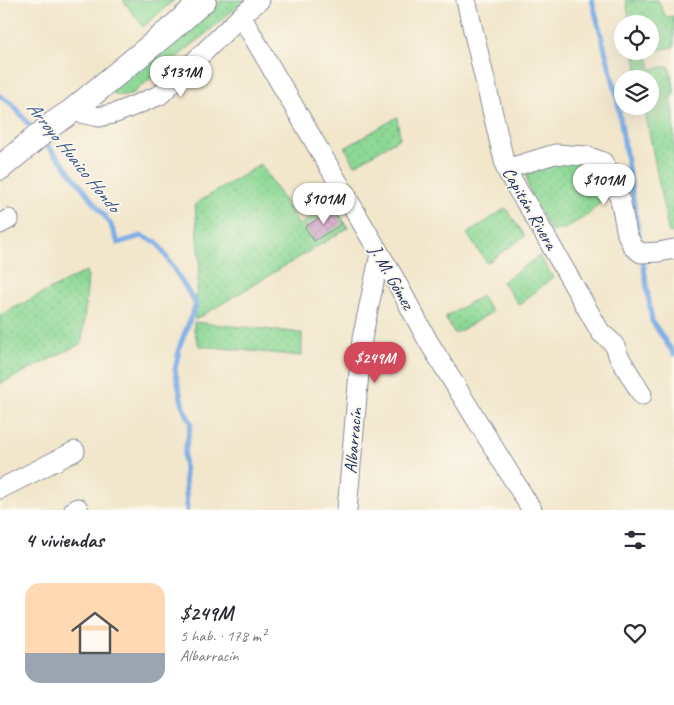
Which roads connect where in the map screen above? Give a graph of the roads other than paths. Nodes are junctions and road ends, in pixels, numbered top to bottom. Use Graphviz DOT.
graph roads {
  1 [pos="204,0"];
  2 [pos="260,0"];
  3 [pos="466,0"];
  4 [pos="241,16"];
  5 [pos="62,117"];
  6 [pos="6,162"];
  7 [pos="506,169"];
  8 [pos="674,249"];
  9 [pos="380,254"];
  10 [pos="642,395"];
  11 [pos="75,452"];
  12 [pos="0,489"];
  13 [pos="347,510"];
  14 [pos="532,510"];
  1 -- 5 [label="street"];
  2 -- 4 [label="street"];
  3 -- 7 [label="street, Capitán Rivera"];
  4 -- 5 [label="street"];
  4 -- 9 [label="street, J. M. Gómez"];
  5 -- 6 [label="street"];
  7 -- 8 [label="street"];
  7 -- 10 [label="street, Capitán Rivera"];
  9 -- 13 [label="street, Albarracín"];
  9 -- 14 [label="street, J. M. Gómez"];
  11 -- 12 [label="street"];
}
